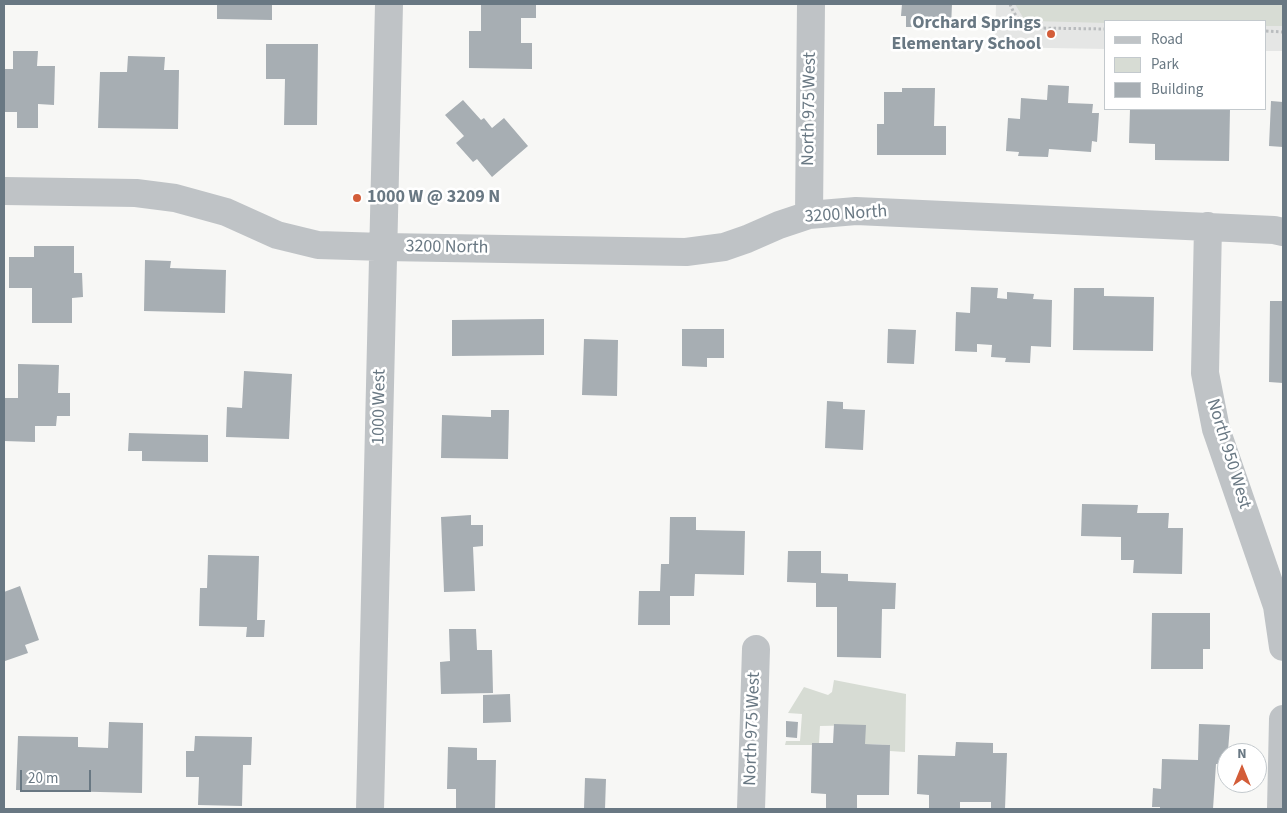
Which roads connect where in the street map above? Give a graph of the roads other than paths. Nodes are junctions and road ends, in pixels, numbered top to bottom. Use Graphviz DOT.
graph roads {
  1 [pos="389,4"];
  2 [pos="811,4"];
  3 [pos="4,191"];
  4 [pos="809,215"];
  5 [pos="1208,226"];
  6 [pos="1283,232"];
  7 [pos="384,247"];
  8 [pos="1283,647"];
  9 [pos="756,649"];
  10 [pos="1283,719"];
  11 [pos="370,809"];
  12 [pos="750,809"];
  13 [pos="1281,809"];
  1 -- 7 [label="street, 1000 West"];
  2 -- 4 [label="street, North 975 West"];
  3 -- 7 [label="street, 3200 North"];
  4 -- 5 [label="street, 3200 North"];
  4 -- 7 [label="street, 3200 North"];
  5 -- 6 [label="street, 3200 North"];
  5 -- 8 [label="street, North 950 West"];
  7 -- 11 [label="street, 1000 West"];
  9 -- 12 [label="street, North 975 West"];
  10 -- 13 [label="street"];
}
